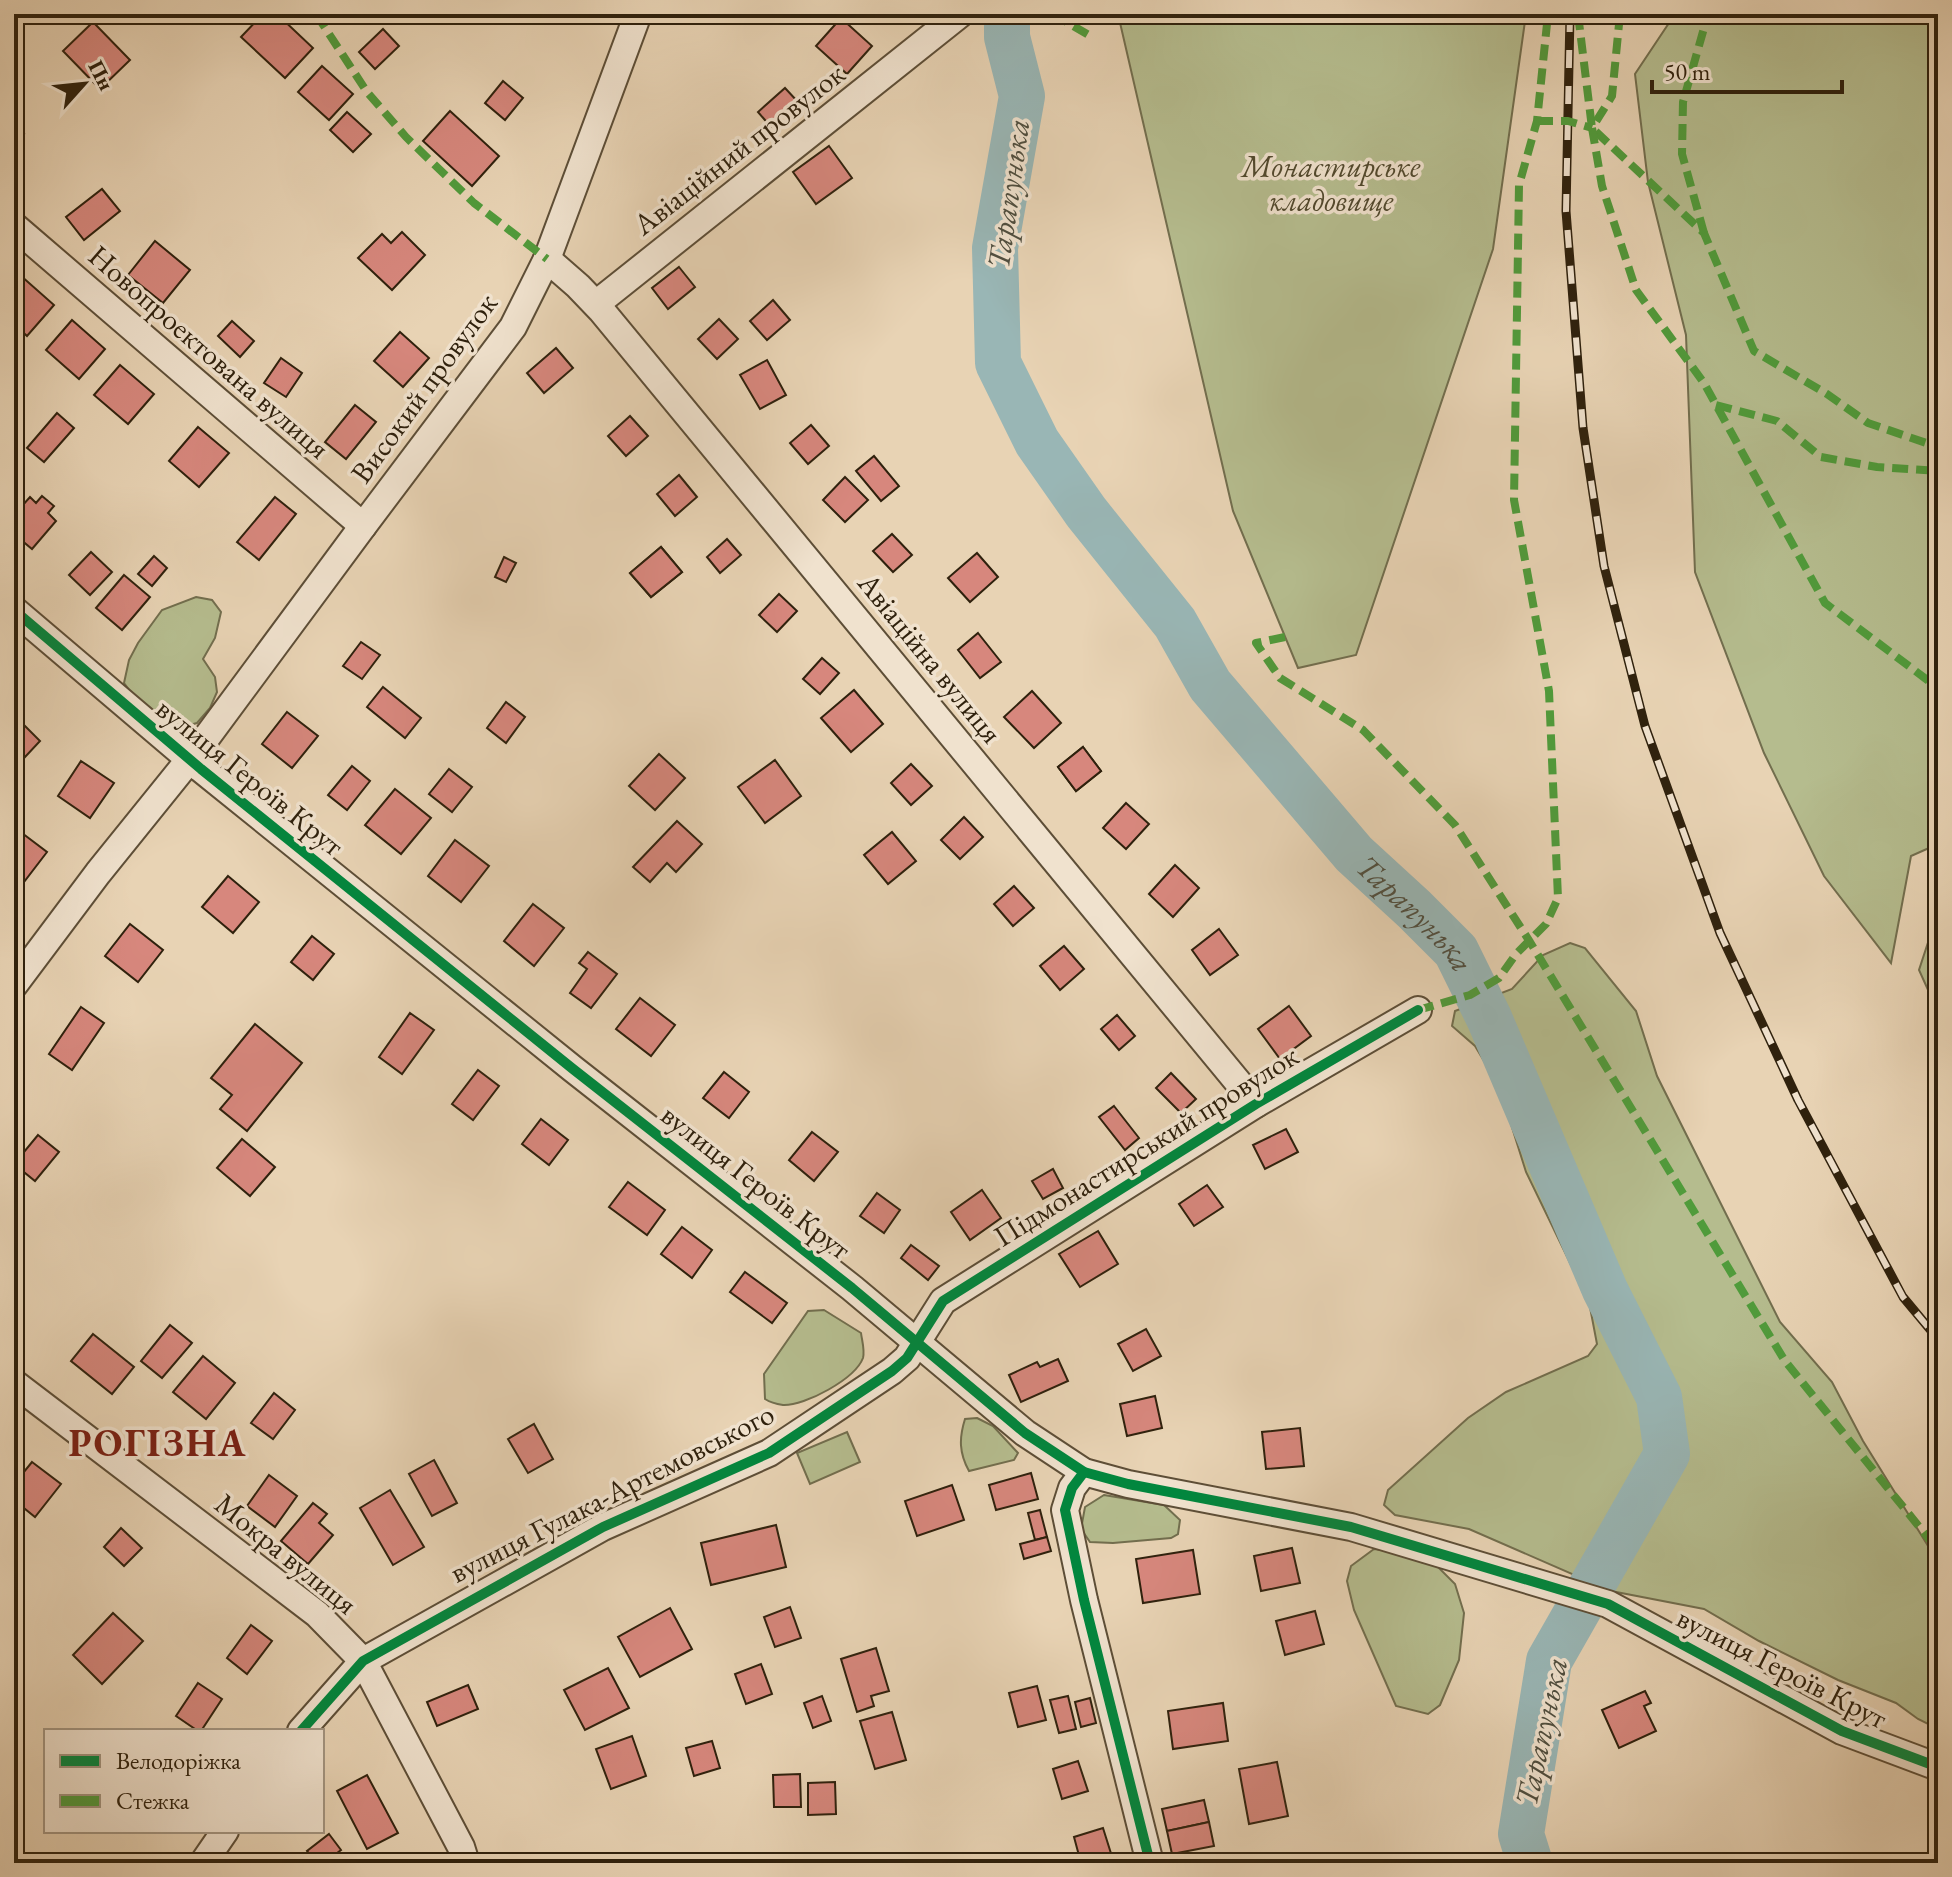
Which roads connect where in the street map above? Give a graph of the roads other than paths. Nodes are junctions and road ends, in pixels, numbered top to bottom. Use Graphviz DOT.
graph roads {
  1 [pos="638,14"];
  2 [pos="960,14"];
  3 [pos="14,226"];
  4 [pos="547,259"];
  5 [pos="596,304"];
  6 [pos="363,526"];
  7 [pos="14,610"];
  8 [pos="189,759"];
  9 [pos="14,985"];
  10 [pos="1418,1010"];
  11 [pos="1256,1104"];
  12 [pos="916,1342"];
  13 [pos="14,1383"];
  14 [pos="1084,1472"];
  15 [pos="363,1661"];
  16 [pos="303,1729"];
  17 [pos="1938,1767"];
  18 [pos="224,1833"];
  19 [pos="203,1863"];
  20 [pos="466,1863"];
  21 [pos="1150,1863"];
  1 -- 4 [label="street, Високий провулок"];
  2 -- 5 [label="street, Авіаційний провулок"];
  3 -- 6 [label="street, Новопроектована вулиця"];
  4 -- 5 [label="street, Авіаційна вулиця"];
  4 -- 6 [label="street, Високий провулок"];
  5 -- 11 [label="street, Авіаційна вулиця"];
  6 -- 8 [label="street, Високий провулок"];
  7 -- 8 [label="street, вулиця Героїв Крут"];
  8 -- 9 [label="street, Високий провулок"];
  8 -- 12 [label="street, вулиця Героїв Крут"];
  10 -- 11 [label="street, Підмонастирський провулок"];
  11 -- 12 [label="street, Підмонастирський провулок"];
  12 -- 14 [label="street, вулиця Героїв Крут"];
  12 -- 15 [label="street, вулиця Гулака-Артемовського"];
  13 -- 15 [label="street, Мокра вулиця"];
  14 -- 17 [label="street, вулиця Героїв Крут"];
  14 -- 21 [label="street"];
  15 -- 16 [label="street, вулиця Гулака-Артемовського"];
  15 -- 20 [label="street, Мокра вулиця"];
  18 -- 19 [label="street"];
}
